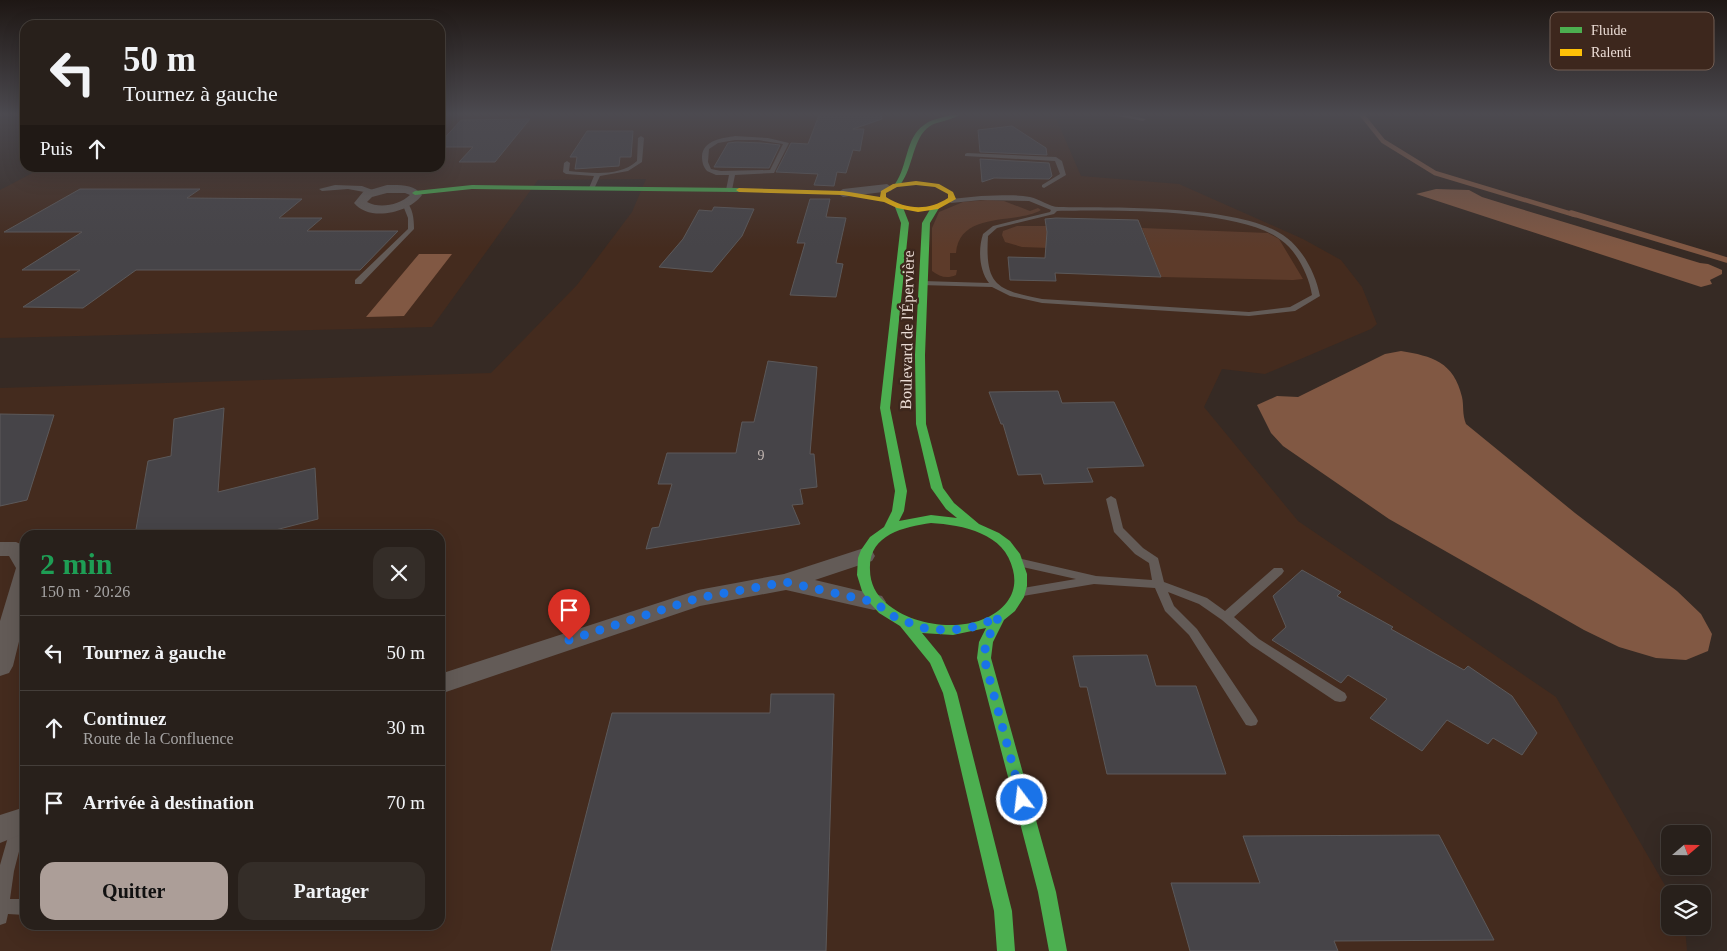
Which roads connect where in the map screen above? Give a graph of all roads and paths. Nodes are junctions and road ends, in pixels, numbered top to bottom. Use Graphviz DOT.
graph roads {
  1 [pos="640,159"];
  2 [pos="704,159"];
  3 [pos="778,159"];
  4 [pos="909,159"];
  5 [pos="1057,159"];
  6 [pos="567,163"];
  7 [pos="928,170"];
  8 [pos="732,173"];
  9 [pos="598,175"];
  10 [pos="1044,186"];
  11 [pos="592,188"];
  12 [pos="322,190"];
  13 [pos="729,190"];
  14 [pos="890,191"];
  15 [pos="375,192"];
  16 [pos="415,193"];
  17 [pos="843,193"];
  18 [pos="947,193"];
  19 [pos="405,204"];
  20 [pos="899,207"];
  21 [pos="935,208"];
  22 [pos="1056,209"];
  23 [pos="358,282"];
  24 [pos="923,283"];
  25 [pos="994,285"];
  26 [pos="1111,499"];
  27 [pos="976,526"];
  28 [pos="889,530"];
  29 [pos="0,549"];
  30 [pos="20,556"];
  31 [pos="864,556"];
  32 [pos="1018,562"];
  33 [pos="1278,571"];
  34 [pos="1096,580"];
  35 [pos="786,582"];
  36 [pos="1159,584"];
  37 [pos="20,591"];
  38 [pos="1018,593"];
  39 [pos="874,602"];
  40 [pos="999,616"];
  41 [pos="1226,617"];
  42 [pos="905,622"];
  43 [pos="0,666"];
  44 [pos="445,682"];
  45 [pos="1340,697"];
  46 [pos="1251,721"];
  47 [pos="15,824"];
  48 [pos="20,908"];
  49 [pos="0,910"];
  50 [pos="1006,951"];
  51 [pos="1058,951"];
  1 -- 9 [label="lane"];
  2 -- 8 [label="lane"];
  3 -- 8 [label="lane"];
  4 -- 14 [label="street"];
  5 -- 10 [label="lane"];
  6 -- 9 [label="lane"];
  7 -- 18 [label="street"];
  8 -- 13 [label="lane"];
  9 -- 11 [label="lane"];
  11 -- 13 [label="street"];
  11 -- 16 [label="street"];
  12 -- 15 [label="lane"];
  13 -- 17 [label="street"];
  14 -- 17 [label="street"];
  14 -- 18 [label="street"];
  14 -- 20 [label="street"];
  15 -- 16 [label="street"];
  15 -- 19 [label="street"];
  16 -- 19 [label="street"];
  18 -- 21 [label="street"];
  18 -- 22 [label="lane"];
  19 -- 23 [label="lane"];
  20 -- 21 [label="street"];
  20 -- 28 [label="street, Boulevard de l'Épervière"];
  21 -- 24 [label="street, Boulevard de l'Épervière"];
  22 -- 25 [label="lane"];
  22 -- 25 [label="lane"];
  24 -- 25 [label="lane"];
  24 -- 27 [label="street, Boulevard de l'Épervière"];
  26 -- 36 [label="lane"];
  27 -- 28 [label="street"];
  27 -- 32 [label="street"];
  28 -- 31 [label="street"];
  29 -- 30 [label="street"];
  31 -- 35 [label="street"];
  31 -- 39 [label="street"];
  32 -- 34 [label="lane"];
  32 -- 38 [label="street"];
  33 -- 41 [label="lane"];
  34 -- 36 [label="lane"];
  34 -- 38 [label="lane"];
  35 -- 39 [label="street"];
  35 -- 44 [label="street"];
  36 -- 41 [label="lane"];
  36 -- 46 [label="lane"];
  37 -- 43 [label="street"];
  38 -- 40 [label="street"];
  39 -- 42 [label="street"];
  40 -- 42 [label="street"];
  40 -- 51 [label="street"];
  41 -- 45 [label="lane"];
  42 -- 50 [label="street"];
  47 -- 49 [label="lane"];
  48 -- 49 [label="lane"];
}
